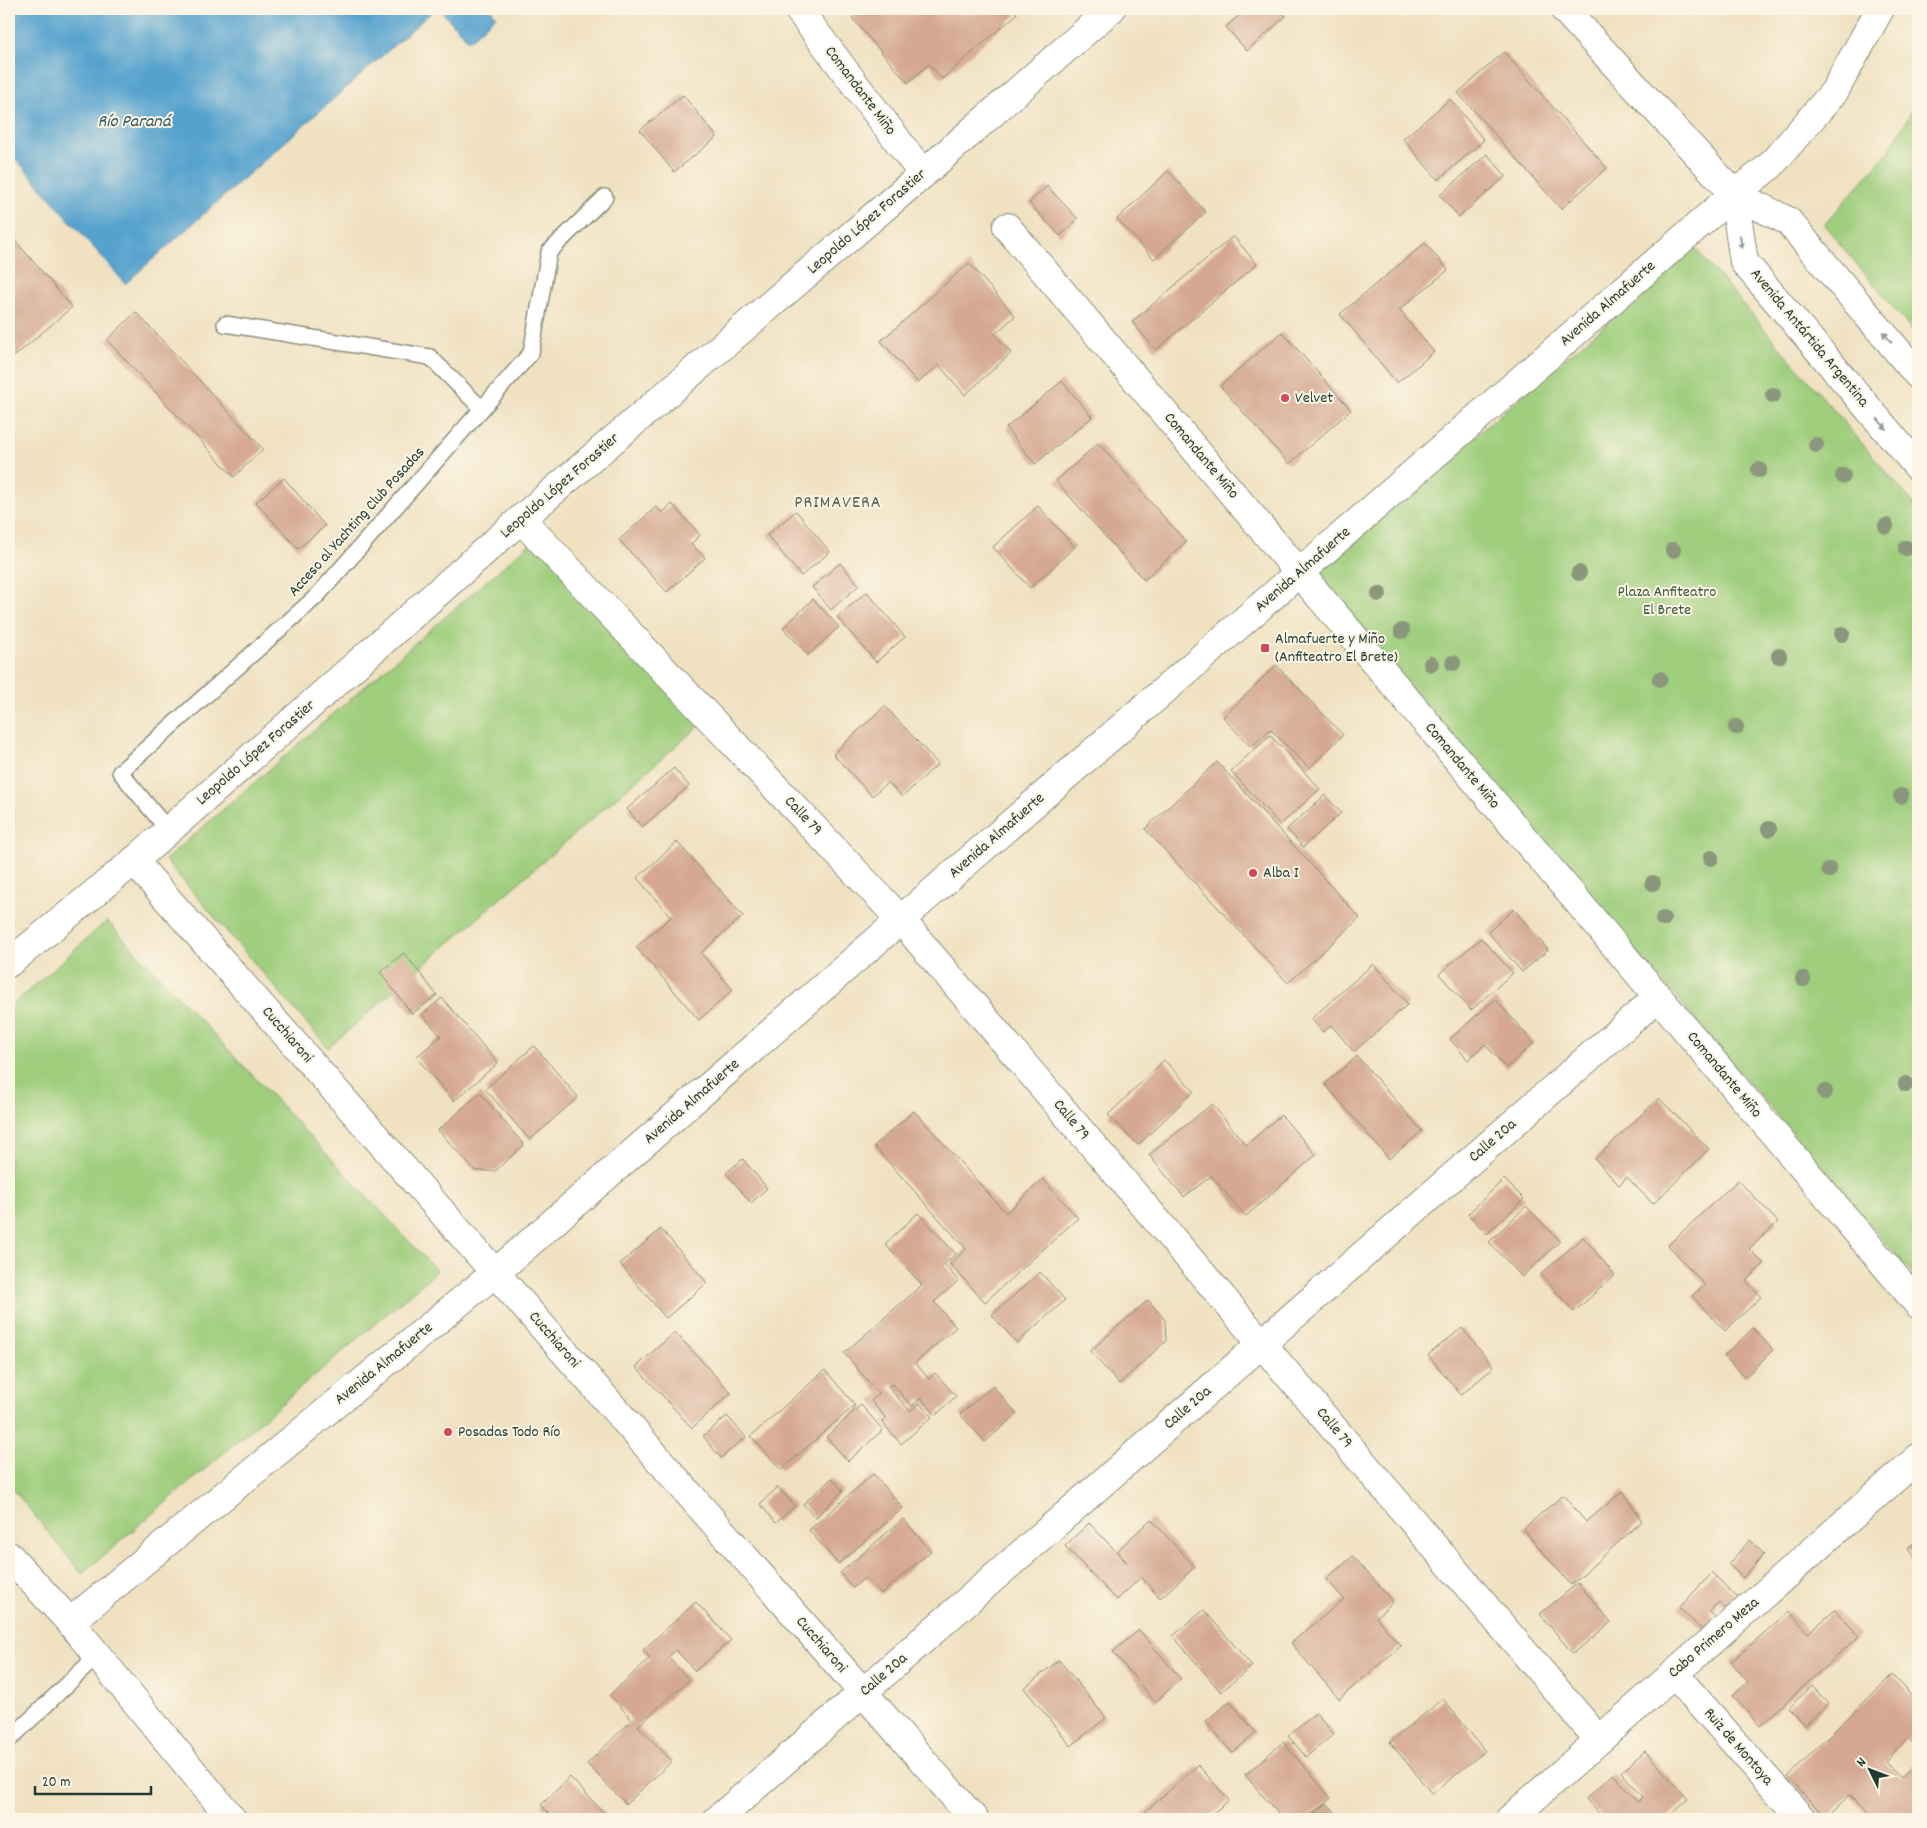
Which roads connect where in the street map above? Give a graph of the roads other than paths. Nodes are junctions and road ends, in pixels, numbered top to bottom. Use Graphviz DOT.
graph roads {
  1 [pos="798,9"];
  2 [pos="1111,9"];
  3 [pos="1564,9"];
  4 [pos="1880,9"];
  5 [pos="923,174"];
  6 [pos="1734,194"];
  7 [pos="605,197"];
  8 [pos="1007,227"];
  9 [pos="225,324"];
  10 [pos="1918,375"];
  11 [pos="482,409"];
  12 [pos="1918,467"];
  13 [pos="521,519"];
  14 [pos="1299,573"];
  15 [pos="168,830"];
  16 [pos="134,861"];
  17 [pos="901,920"];
  18 [pos="9,963"];
  19 [pos="1658,997"];
  20 [pos="495,1273"];
  21 [pos="1918,1304"];
  22 [pos="1262,1343"];
  23 [pos="1918,1458"];
  24 [pos="9,1536"];
  25 [pos="9,1556"];
  26 [pos="70,1622"];
  27 [pos="98,1655"];
  28 [pos="1674,1674"];
  29 [pos="864,1693"];
  30 [pos="9,1740"];
  31 [pos="1600,1740"];
  32 [pos="232,1819"];
  33 [pos="718,1819"];
  34 [pos="974,1819"];
  35 [pos="1510,1819"];
  36 [pos="1802,1819"];
  1 -- 5 [label="street, Comandante Miño"];
  2 -- 5 [label="street, Leopoldo López Forastier"];
  3 -- 6 [label="street"];
  4 -- 6 [label="street, Avenida Almafuerte"];
  5 -- 13 [label="street, Leopoldo López Forastier"];
  10 -- 6 [label="street, one-way"];
  6 -- 12 [label="street, Avenida Antártida Argentina, one-way"];
  6 -- 14 [label="street, Avenida Almafuerte"];
  7 -- 11 [label="lane, Acceso al Yachting Club Posadas"];
  8 -- 14 [label="street, Comandante Miño"];
  9 -- 11 [label="lane"];
  11 -- 15 [label="lane, Acceso al Yachting Club Posadas"];
  13 -- 15 [label="street, Leopoldo López Forastier"];
  13 -- 17 [label="street, Calle 79"];
  14 -- 17 [label="street, Avenida Almafuerte"];
  14 -- 19 [label="street, Comandante Miño"];
  15 -- 16 [label="street, Leopoldo López Forastier"];
  16 -- 18 [label="street, Leopoldo López Forastier"];
  16 -- 20 [label="street, Cucchiaroni"];
  17 -- 20 [label="street, Avenida Almafuerte"];
  17 -- 22 [label="street, Calle 79"];
  19 -- 21 [label="street, Comandante Miño"];
  19 -- 22 [label="street, Calle 20a"];
  20 -- 26 [label="street, Avenida Almafuerte"];
  20 -- 29 [label="street, Cucchiaroni"];
  22 -- 29 [label="street, Calle 20a"];
  22 -- 31 [label="street, Calle 79"];
  23 -- 28 [label="street, Cabo Primero Meza"];
  24 -- 26 [label="street"];
  25 -- 26 [label="street"];
  26 -- 27 [label="street"];
  27 -- 30 [label="lane"];
  27 -- 32 [label="street"];
  28 -- 31 [label="street, Cabo Primero Meza"];
  28 -- 36 [label="street, Ruiz de Montoya"];
  29 -- 33 [label="street, Calle 20a"];
  29 -- 34 [label="street, Cucchiaroni"];
  31 -- 35 [label="street, Cabo Primero Meza"];
}
